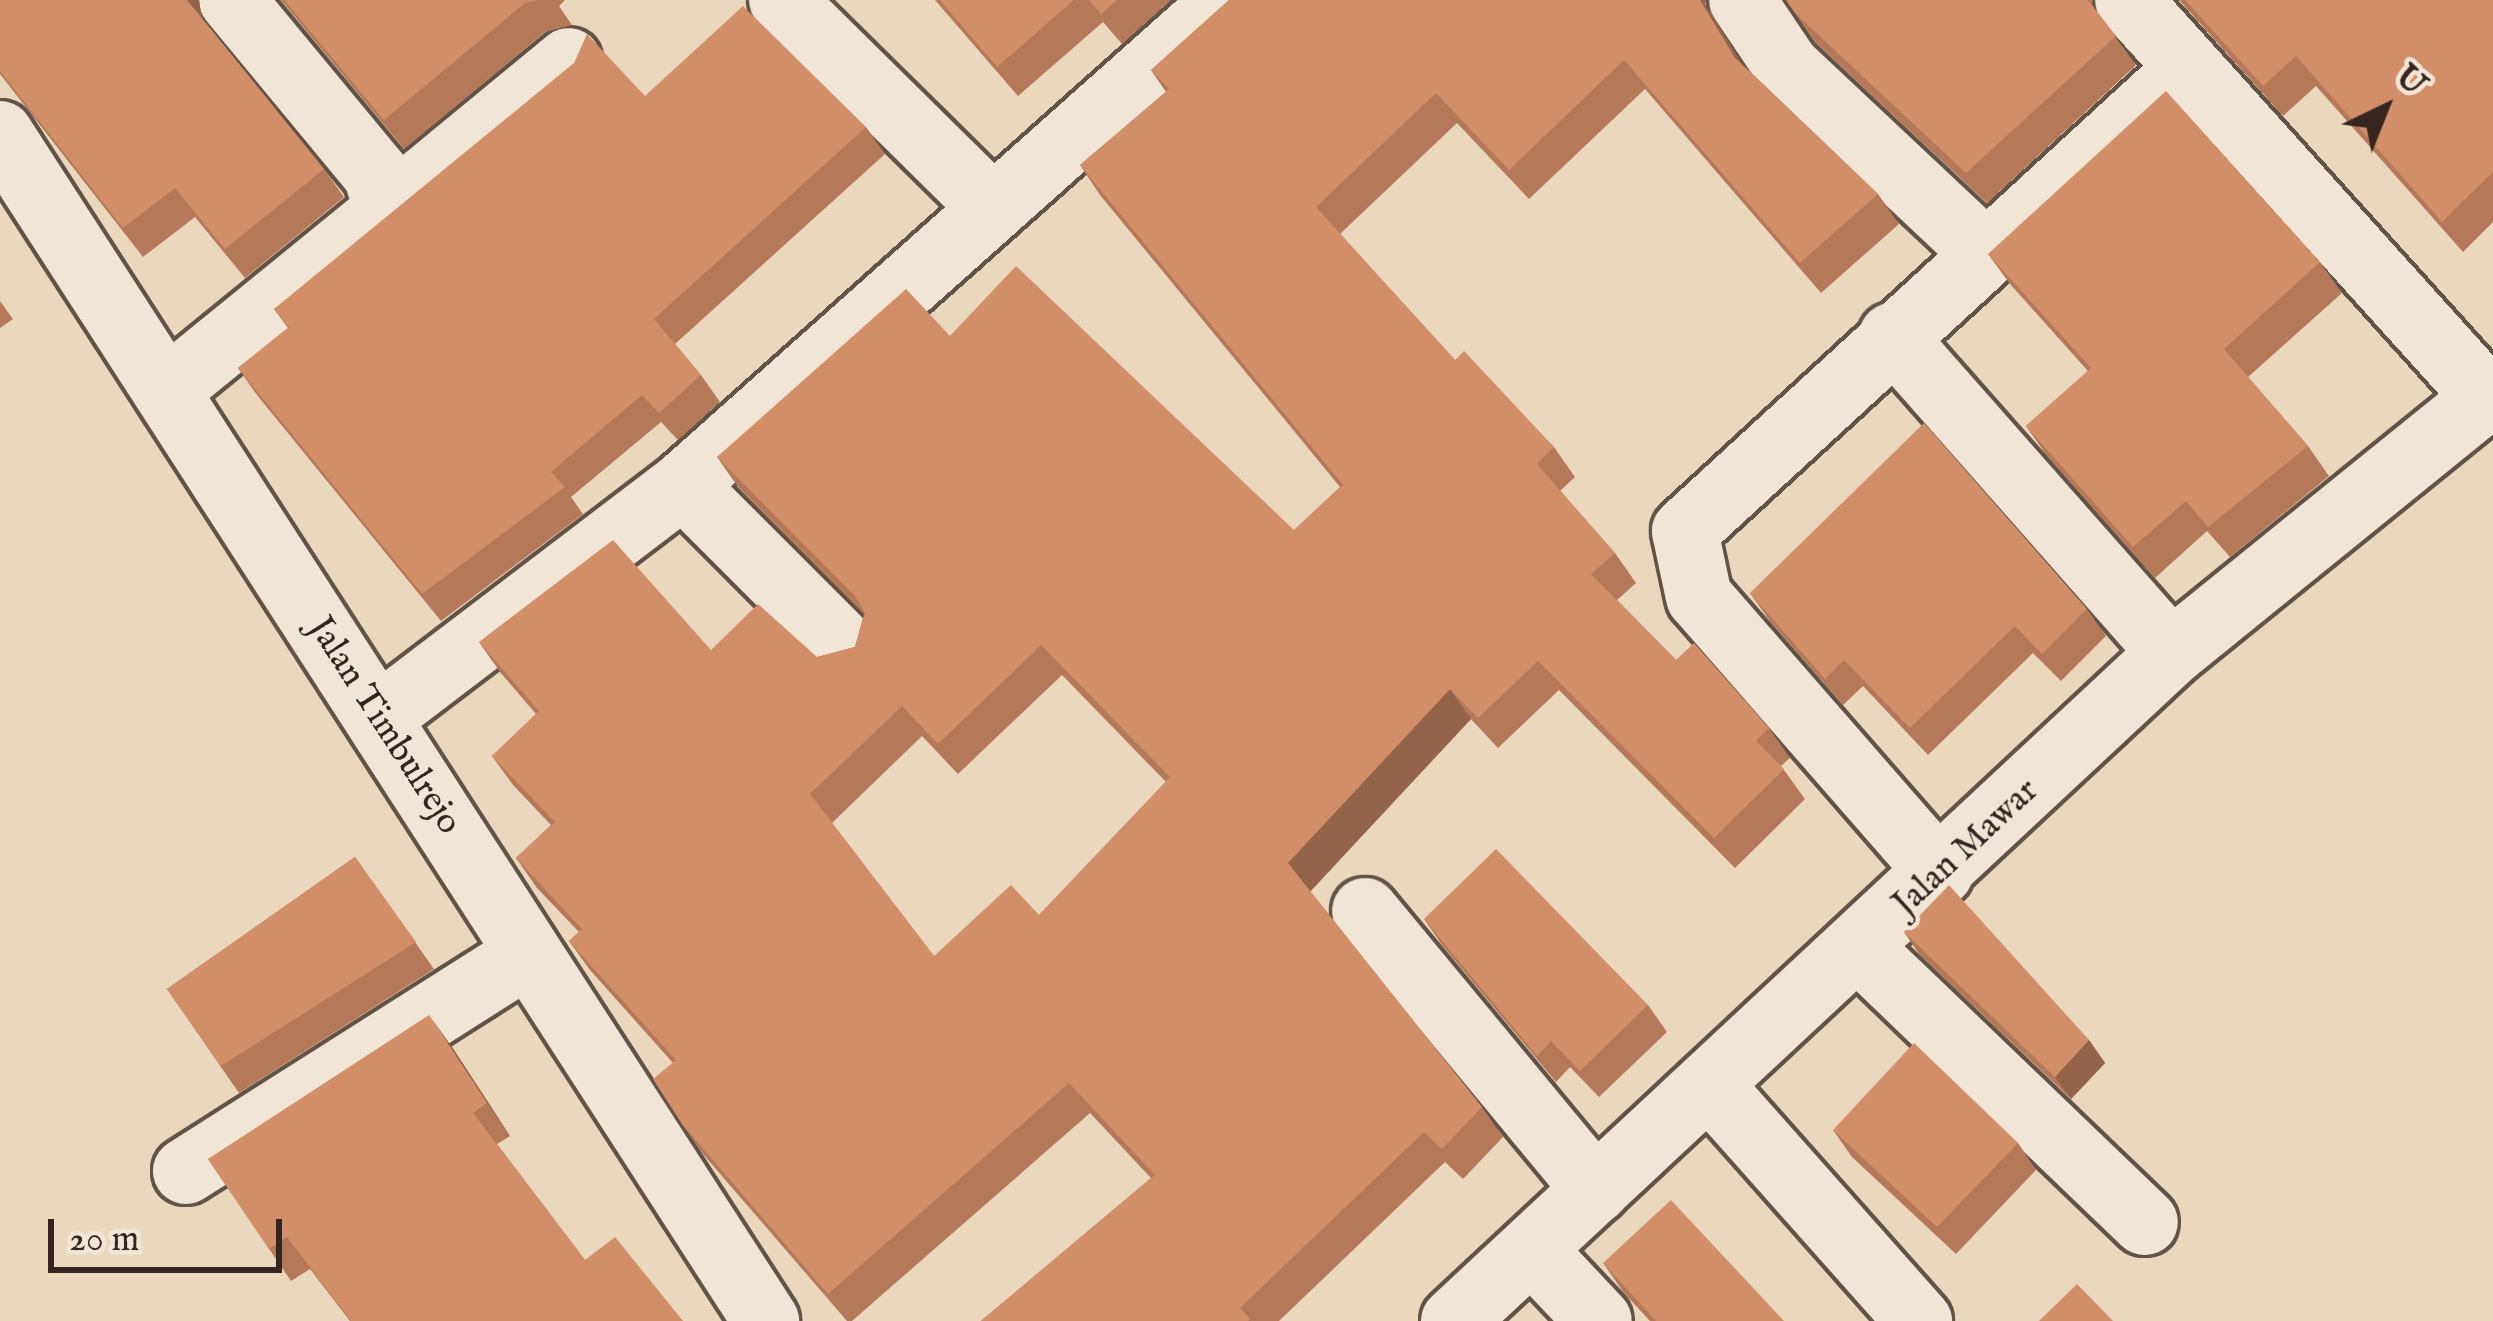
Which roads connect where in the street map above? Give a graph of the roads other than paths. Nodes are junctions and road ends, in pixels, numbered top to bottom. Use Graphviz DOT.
graph roads {
  1 [pos="232,0"];
  2 [pos="782,0"];
  3 [pos="1227,0"];
  4 [pos="1742,0"];
  5 [pos="2128,0"];
  6 [pos="568,61"];
  7 [pos="2189,68"];
  8 [pos="0,134"];
  9 [pos="993,208"];
  10 [pos="388,211"];
  11 [pos="1984,252"];
  12 [pos="1892,336"];
  13 [pos="166,391"];
  14 [pos="2490,395"];
  15 [pos="683,485"];
  16 [pos="849,651"];
  17 [pos="2171,653"];
  18 [pos="380,716"];
  19 [pos="1940,873"];
  20 [pos="1365,911"];
  21 [pos="1859,948"];
  22 [pos="528,954"];
  23 [pos="1712,1088"];
  24 [pos="186,1171"];
  25 [pos="1596,1190"];
  26 [pos="2145,1222"];
  27 [pos="1534,1253"];
  28 [pos="766,1321"];
  29 [pos="1454,1321"];
  30 [pos="1599,1321"];
  31 [pos="1919,1321"];
  1 -- 10 [label="street"];
  2 -- 9 [label="street"];
  3 -- 9 [label="street"];
  4 -- 11 [label="street"];
  5 -- 7 [label="street"];
  6 -- 10 [label="street"];
  7 -- 11 [label="street"];
  7 -- 14 [label="street"];
  8 -- 13 [label="street, Jalan Timbulrejo"];
  9 -- 15 [label="street"];
  10 -- 13 [label="street"];
  11 -- 12 [label="street"];
  12 -- 17 [label="street"];
  12 -- 19 [label="street"];
  13 -- 18 [label="street, Jalan Timbulrejo"];
  14 -- 17 [label="street, Jalan Mawar"];
  15 -- 16 [label="street"];
  15 -- 18 [label="street"];
  17 -- 19 [label="street, Jalan Mawar"];
  18 -- 22 [label="street, Jalan Timbulrejo"];
  19 -- 21 [label="street, Jalan Mawar"];
  20 -- 25 [label="street"];
  21 -- 23 [label="street, Jalan Mawar"];
  21 -- 26 [label="street"];
  22 -- 24 [label="street"];
  22 -- 28 [label="street, Jalan Timbulrejo"];
  23 -- 25 [label="street, Jalan Mawar"];
  23 -- 31 [label="street"];
  25 -- 27 [label="street, Jalan Mawar"];
  27 -- 29 [label="street, Jalan Mawar"];
  27 -- 30 [label="street"];
}
